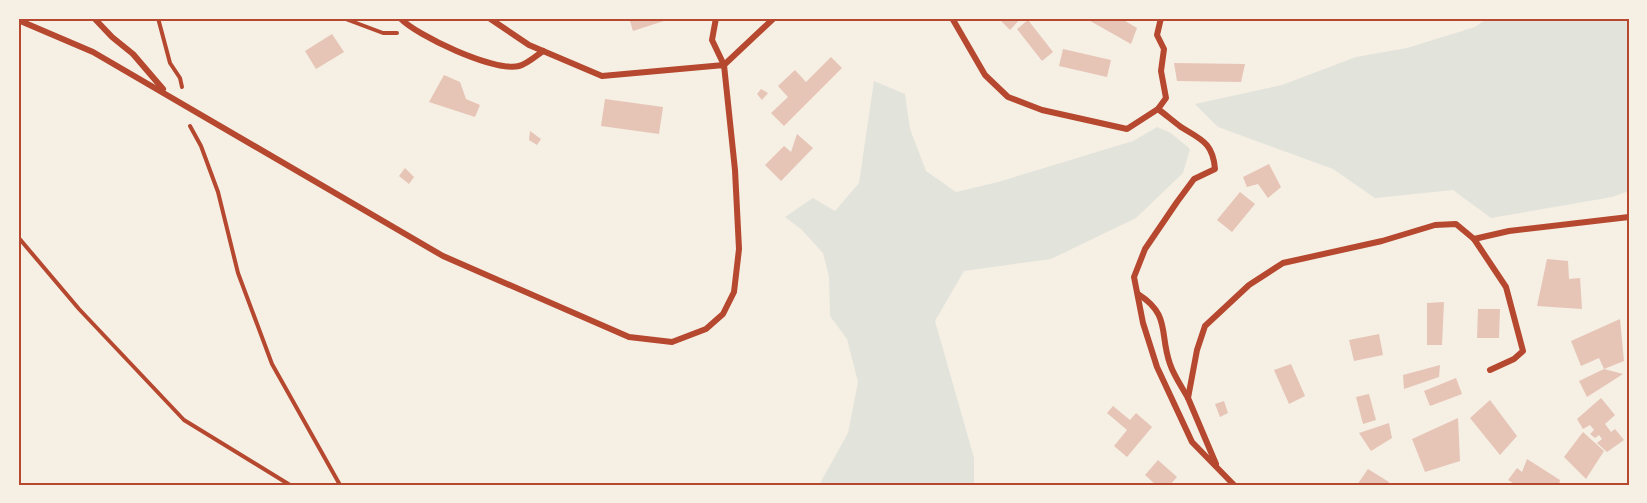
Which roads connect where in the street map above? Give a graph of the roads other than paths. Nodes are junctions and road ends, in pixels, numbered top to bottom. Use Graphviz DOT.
graph roads {
  1 [pos="94,18"];
  2 [pos="400,18"];
  3 [pos="489,18"];
  4 [pos="716,18"];
  5 [pos="774,18"];
  6 [pos="952,18"];
  7 [pos="1161,18"];
  8 [pos="18,20"];
  9 [pos="543,51"];
  10 [pos="724,65"];
  11 [pos="167,94"];
  12 [pos="1158,109"];
  13 [pos="1629,217"];
  14 [pos="1474,239"];
  15 [pos="1138,294"];
  16 [pos="1490,370"];
  17 [pos="1188,398"];
  18 [pos="1219,470"];
  19 [pos="1234,485"];
  1 -- 11 [label="street"];
  2 -- 9 [label="street"];
  3 -- 9 [label="street"];
  4 -- 10 [label="street"];
  5 -- 10 [label="street"];
  6 -- 12 [label="street"];
  7 -- 12 [label="street"];
  8 -- 11 [label="street"];
  9 -- 10 [label="street"];
  10 -- 11 [label="street"];
  12 -- 15 [label="street"];
  13 -- 14 [label="street"];
  14 -- 16 [label="street"];
  14 -- 17 [label="street"];
  15 -- 17 [label="street"];
  15 -- 18 [label="street"];
  17 -- 18 [label="street"];
  18 -- 19 [label="street"];
}
